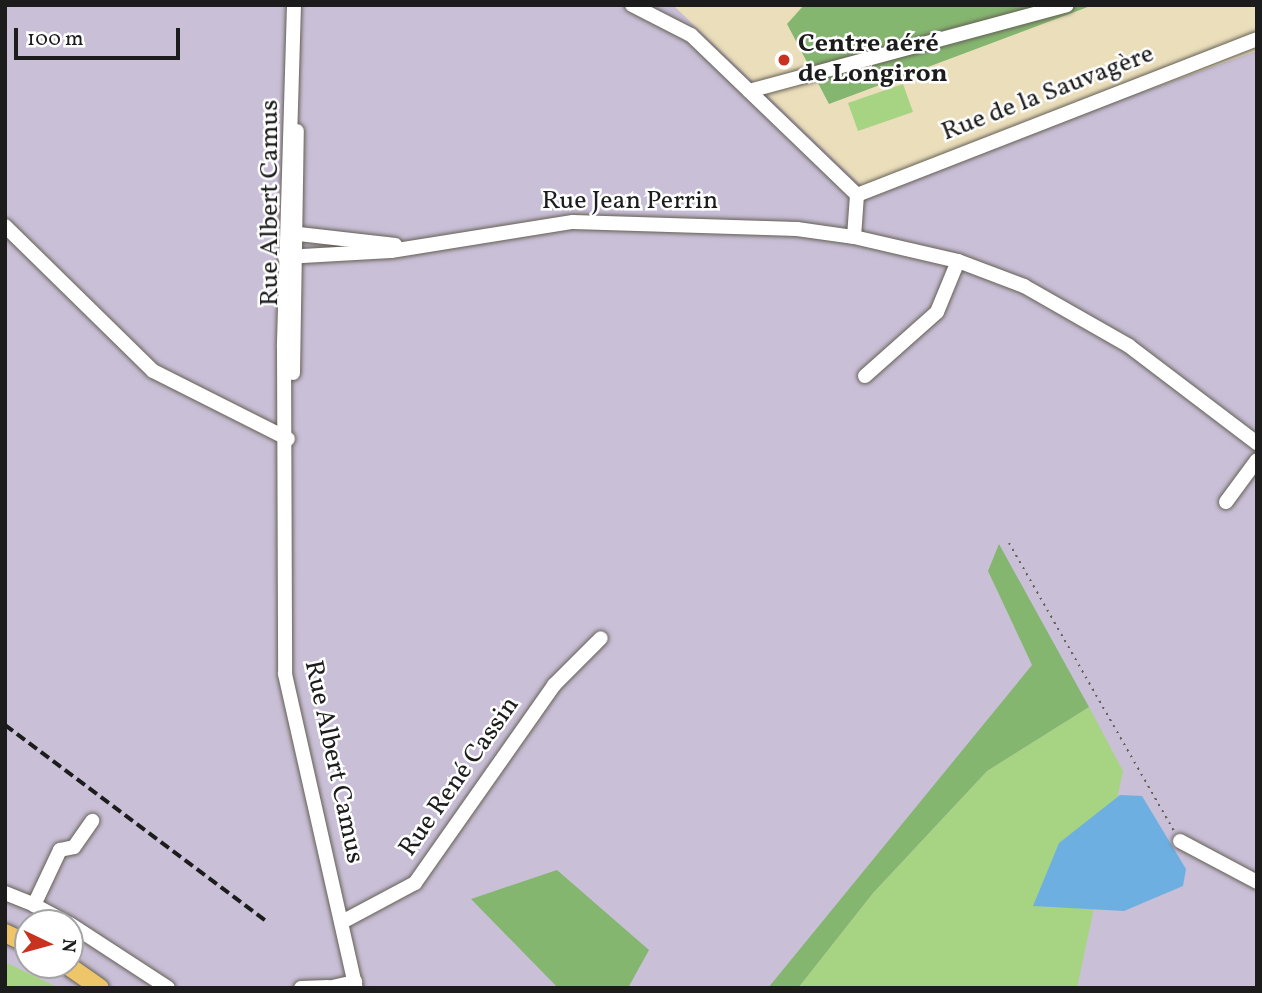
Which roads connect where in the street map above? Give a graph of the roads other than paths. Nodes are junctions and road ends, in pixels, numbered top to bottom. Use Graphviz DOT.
graph roads {
  1 [pos="294,5"];
  2 [pos="632,5"];
  3 [pos="1067,5"];
  4 [pos="1257,39"];
  5 [pos="749,91"];
  6 [pos="857,195"];
  7 [pos="5,226"];
  8 [pos="293,234"];
  9 [pos="854,237"];
  10 [pos="406,247"];
  11 [pos="292,257"];
  12 [pos="958,261"];
  13 [pos="865,376"];
  14 [pos="288,439"];
  15 [pos="1257,443"];
  16 [pos="1257,460"];
  17 [pos="1226,502"];
  18 [pos="601,638"];
  19 [pos="92,821"];
  20 [pos="1180,841"];
  21 [pos="1257,882"];
  22 [pos="5,893"];
  23 [pos="34,905"];
  24 [pos="42,909"];
  25 [pos="342,922"];
  26 [pos="84,933"];
  27 [pos="84,977"];
  28 [pos="355,985"];
  29 [pos="328,987"];
  30 [pos="100,988"];
  31 [pos="168,988"];
  32 [pos="301,988"];
  1 -- 8 [label="street, Rue Albert Camus"];
  2 -- 5 [label="street"];
  3 -- 5 [label="street"];
  4 -- 6 [label="street, Rue de la Sauvagère"];
  5 -- 6 [label="street"];
  6 -- 9 [label="street"];
  7 -- 14 [label="street"];
  8 -- 10 [label="street, Rue Jean Perrin"];
  8 -- 11 [label="street, Rue Albert Camus"];
  9 -- 10 [label="street, Rue Jean Perrin"];
  9 -- 12 [label="street, Rue Jean Perrin"];
  10 -- 11 [label="street, Rue Jean Perrin"];
  11 -- 14 [label="street, Rue Albert Camus"];
  12 -- 13 [label="street"];
  12 -- 15 [label="street, Rue Jean Perrin"];
  14 -- 25 [label="street, Rue Albert Camus"];
  16 -- 17 [label="street"];
  18 -- 25 [label="street, Rue René Cassin"];
  19 -- 23 [label="street"];
  20 -- 21 [label="street"];
  22 -- 23 [label="street"];
  23 -- 24 [label="street"];
  25 -- 28 [label="street, Rue Albert Camus"];
  26 -- 31 [label="street"];
  27 -- 30 [label="main road"];
  28 -- 29 [label="street"];
  29 -- 32 [label="street"];
}
